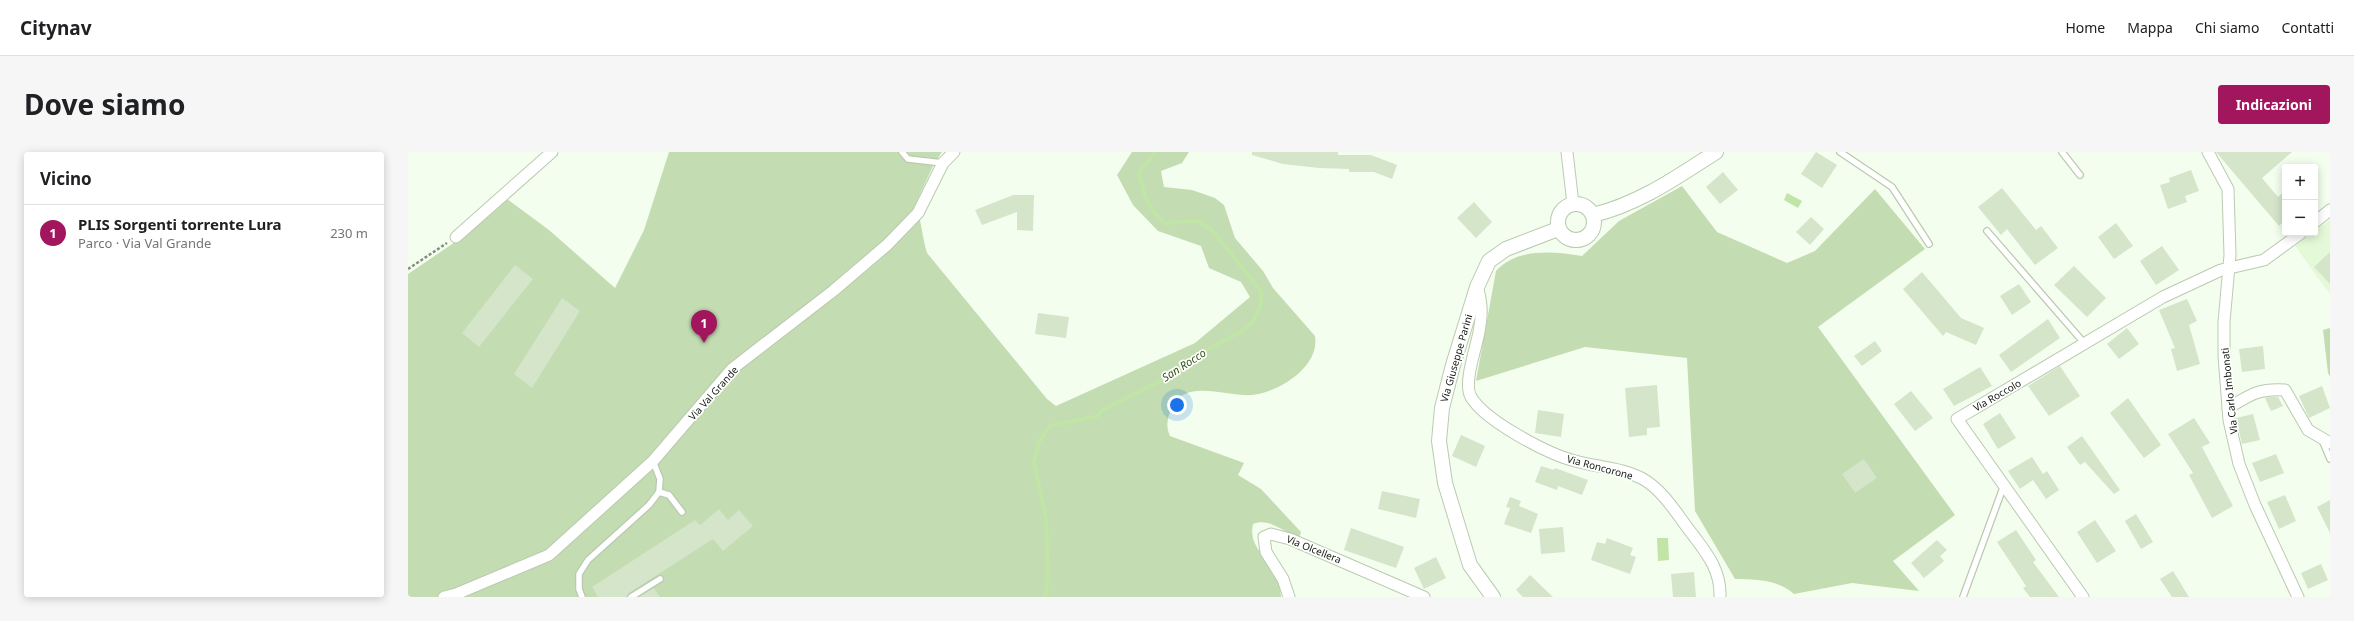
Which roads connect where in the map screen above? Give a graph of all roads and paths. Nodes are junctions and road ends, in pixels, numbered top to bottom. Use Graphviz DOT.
graph roads {
  1 [pos="552,152"];
  2 [pos="902,152"];
  3 [pos="954,152"];
  4 [pos="1567,152"];
  5 [pos="1716,152"];
  6 [pos="1840,152"];
  7 [pos="2062,152"];
  8 [pos="2208,152"];
  9 [pos="942,163"];
  10 [pos="2080,174"];
  11 [pos="1573,204"];
  12 [pos="2330,210"];
  13 [pos="1593,215"];
  14 [pos="2318,220"];
  15 [pos="1558,229"];
  16 [pos="1987,231"];
  17 [pos="2297,236"];
  18 [pos="456,237"];
  19 [pos="1929,244"];
  20 [pos="408,269"];
  21 [pos="2230,269"];
  22 [pos="1477,287"];
  23 [pos="2086,344"];
  24 [pos="2228,408"];
  25 [pos="2326,441"];
  26 [pos="2330,459"];
  27 [pos="653,461"];
  28 [pos="2004,485"];
  29 [pos="659,492"];
  30 [pos="682,512"];
  31 [pos="660,579"];
  32 [pos="444,597"];
  33 [pos="582,597"];
  34 [pos="631,597"];
  35 [pos="1289,597"];
  36 [pos="1424,597"];
  37 [pos="1493,597"];
  38 [pos="1720,597"];
  39 [pos="1963,597"];
  40 [pos="2083,597"];
  41 [pos="2298,597"];
  1 -- 18 [label="street"];
  2 -- 9 [label="lane"];
  3 -- 9 [label="street, Via Val Grande"];
  4 -- 11 [label="street"];
  5 -- 13 [label="street"];
  6 -- 19 [label="lane"];
  7 -- 10 [label="lane"];
  8 -- 21 [label="street, Via Carlo Imbonati"];
  9 -- 27 [label="street, Via Val Grande"];
  11 -- 13 [label="street"];
  11 -- 15 [label="street"];
  12 -- 14 [label="street"];
  13 -- 15 [label="street"];
  15 -- 22 [label="street, Via Giuseppe Parini"];
  16 -- 23 [label="lane"];
  17 -- 21 [label="street, Via Roccolo"];
  18 -- 20 [label="path"];
  21 -- 23 [label="street, Via Roccolo"];
  21 -- 24 [label="street, Via Carlo Imbonati"];
  22 -- 37 [label="street, Via Giuseppe Parini"];
  22 -- 38 [label="street, Via Roncorone"];
  23 -- 28 [label="street, Via Roccolo"];
  24 -- 25 [label="street"];
  24 -- 41 [label="street, Via Carlo Imbonati"];
  25 -- 26 [label="lane"];
  27 -- 29 [label="lane"];
  27 -- 32 [label="street, Via Val Grande"];
  28 -- 39 [label="lane"];
  28 -- 40 [label="street, Via Roccolo"];
  29 -- 30 [label="lane"];
  29 -- 33 [label="lane"];
  31 -- 34 [label="lane"];
  35 -- 36 [label="street, Via Olcellera"];
}
